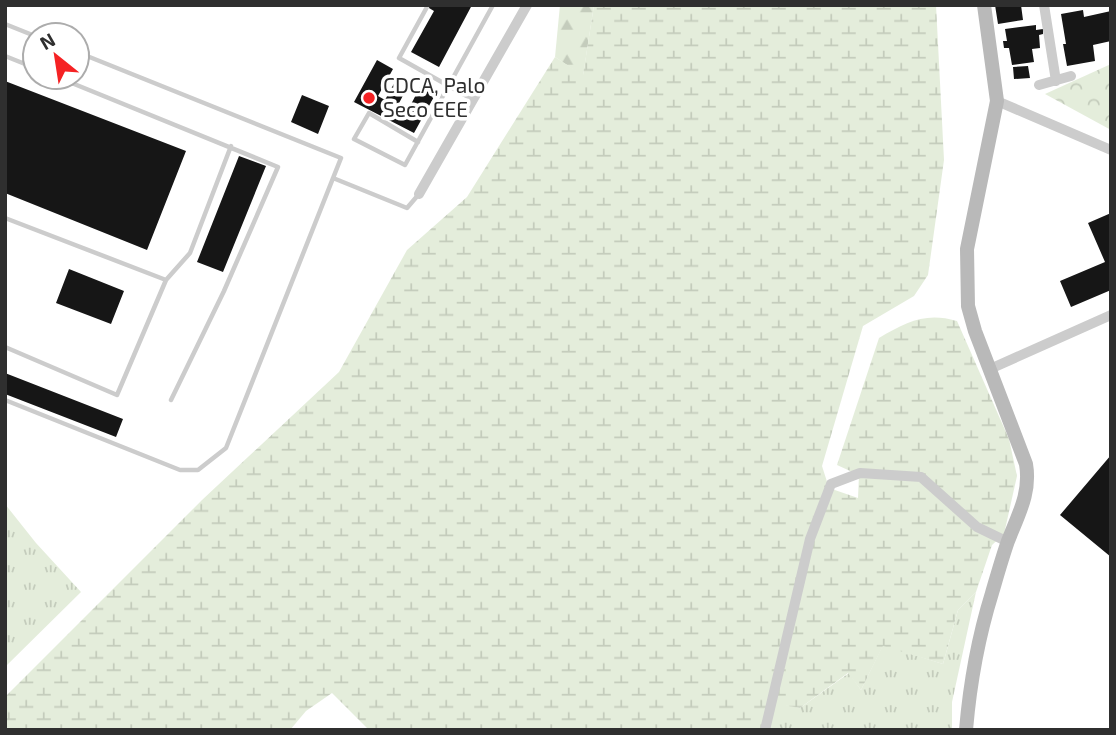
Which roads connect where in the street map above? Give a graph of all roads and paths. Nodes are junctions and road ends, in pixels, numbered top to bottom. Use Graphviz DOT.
graph roads {
  1 [pos="494,5"];
  2 [pos="527,5"];
  3 [pos="984,5"];
  4 [pos="1044,5"];
  5 [pos="427,7"];
  6 [pos="91,58"];
  7 [pos="1071,76"];
  8 [pos="1056,81"];
  9 [pos="1039,85"];
  10 [pos="449,86"];
  11 [pos="91,90"];
  12 [pos="473,100"];
  13 [pos="997,101"];
  14 [pos="418,142"];
  15 [pos="231,146"];
  16 [pos="1111,150"];
  17 [pos="333,178"];
  18 [pos="419,194"];
  19 [pos="5,218"];
  20 [pos="166,280"];
  21 [pos="1111,315"];
  22 [pos="5,347"];
  23 [pos="990,369"];
  24 [pos="5,400"];
  25 [pos="171,400"];
  26 [pos="1008,542"];
  27 [pos="765,730"];
  28 [pos="966,730"];
  1 -- 10 [label="lane"];
  2 -- 12 [label="street"];
  3 -- 13 [label="street"];
  4 -- 8 [label="street"];
  5 -- 10 [label="lane"];
  6 -- 17 [label="lane"];
  7 -- 8 [label="street"];
  8 -- 9 [label="street"];
  10 -- 12 [label="lane"];
  10 -- 14 [label="lane"];
  11 -- 15 [label="lane"];
  12 -- 18 [label="street"];
  13 -- 16 [label="street"];
  13 -- 23 [label="street"];
  14 -- 14 [label="lane"];
  15 -- 20 [label="lane"];
  15 -- 25 [label="lane"];
  17 -- 18 [label="lane"];
  17 -- 24 [label="lane"];
  19 -- 20 [label="lane"];
  20 -- 22 [label="lane"];
  21 -- 23 [label="street"];
  23 -- 26 [label="street"];
  26 -- 27 [label="street"];
  26 -- 28 [label="street"];
}
